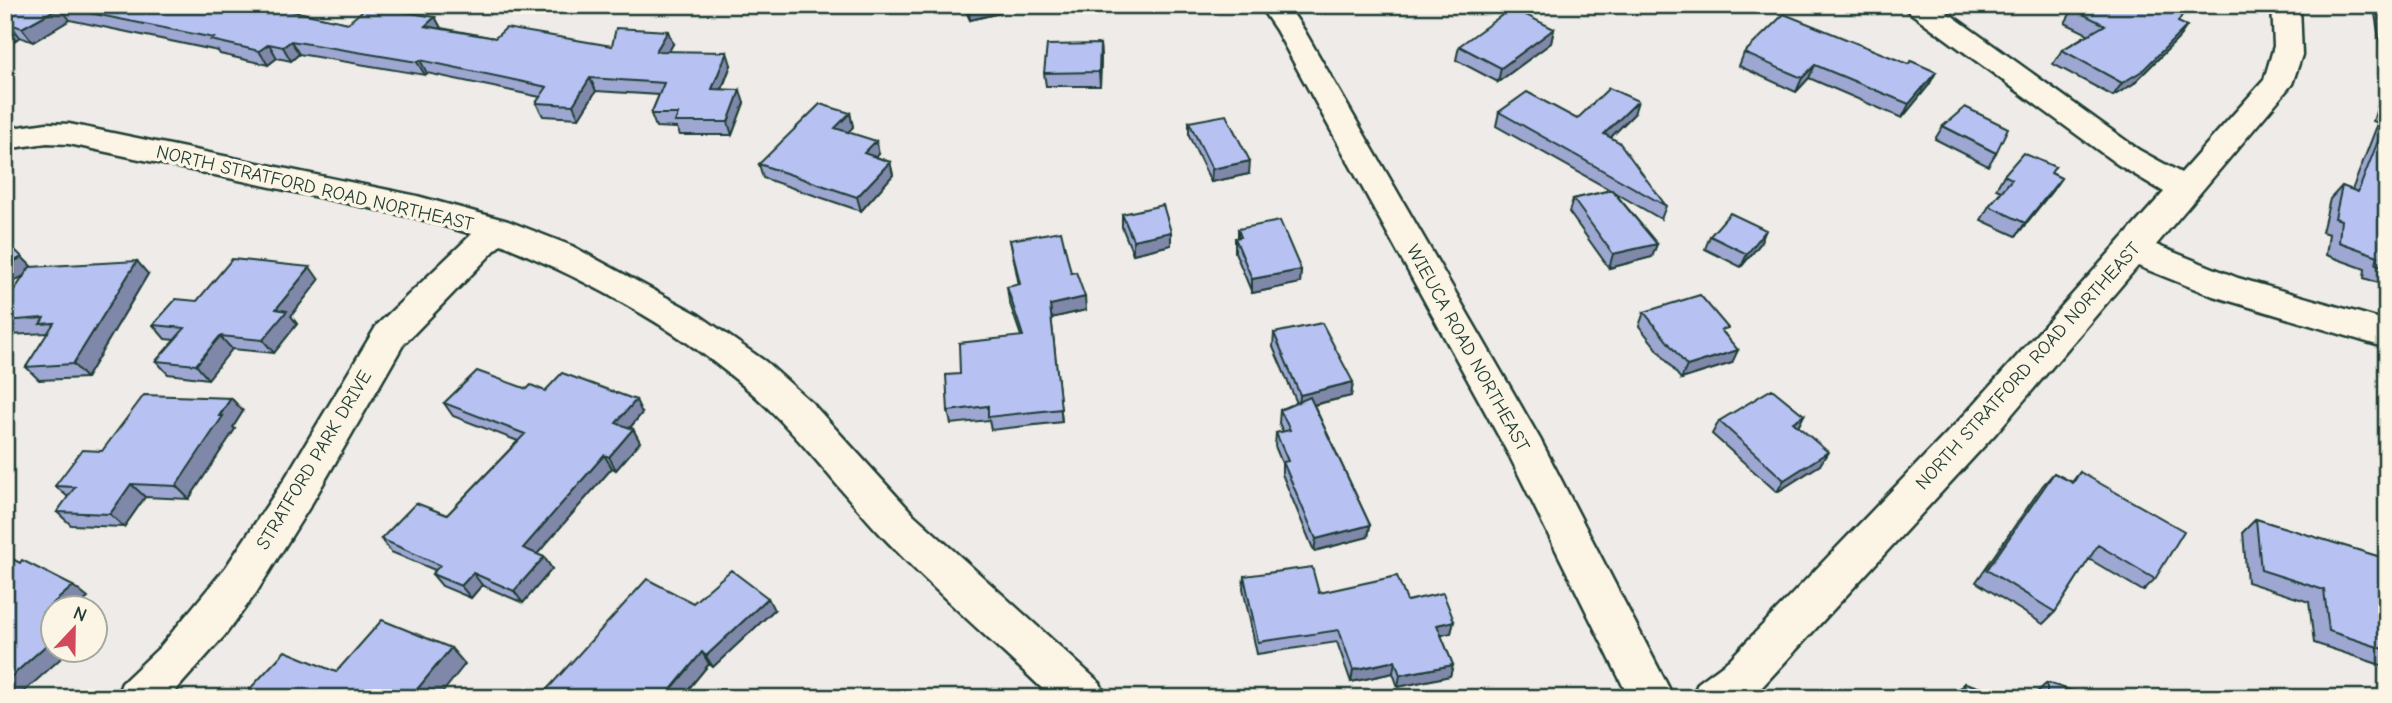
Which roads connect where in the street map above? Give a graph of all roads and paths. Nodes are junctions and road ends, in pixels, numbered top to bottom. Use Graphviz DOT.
graph roads {
  1 [pos="1273,5"];
  2 [pos="1918,5"];
  3 [pos="2286,5"];
  4 [pos="5,139"];
  5 [pos="2185,190"];
  6 [pos="496,229"];
  7 [pos="2134,249"];
  8 [pos="2387,335"];
  9 [pos="138,698"];
  10 [pos="1084,698"];
  11 [pos="1653,698"];
  12 [pos="1713,698"];
  1 -- 11 [label="street, WIEUCA ROAD NORTHEAST"];
  2 -- 5 [label="street"];
  3 -- 5 [label="street, NORTH STRATFORD ROAD NORTHEAST"];
  4 -- 6 [label="street, NORTH STRATFORD ROAD NORTHEAST"];
  5 -- 7 [label="street, NORTH STRATFORD ROAD NORTHEAST"];
  6 -- 9 [label="street, STRATFORD PARK DRIVE"];
  6 -- 10 [label="street, NORTH STRATFORD ROAD NORTHEAST"];
  7 -- 8 [label="street"];
  7 -- 12 [label="street, NORTH STRATFORD ROAD NORTHEAST"];
}
